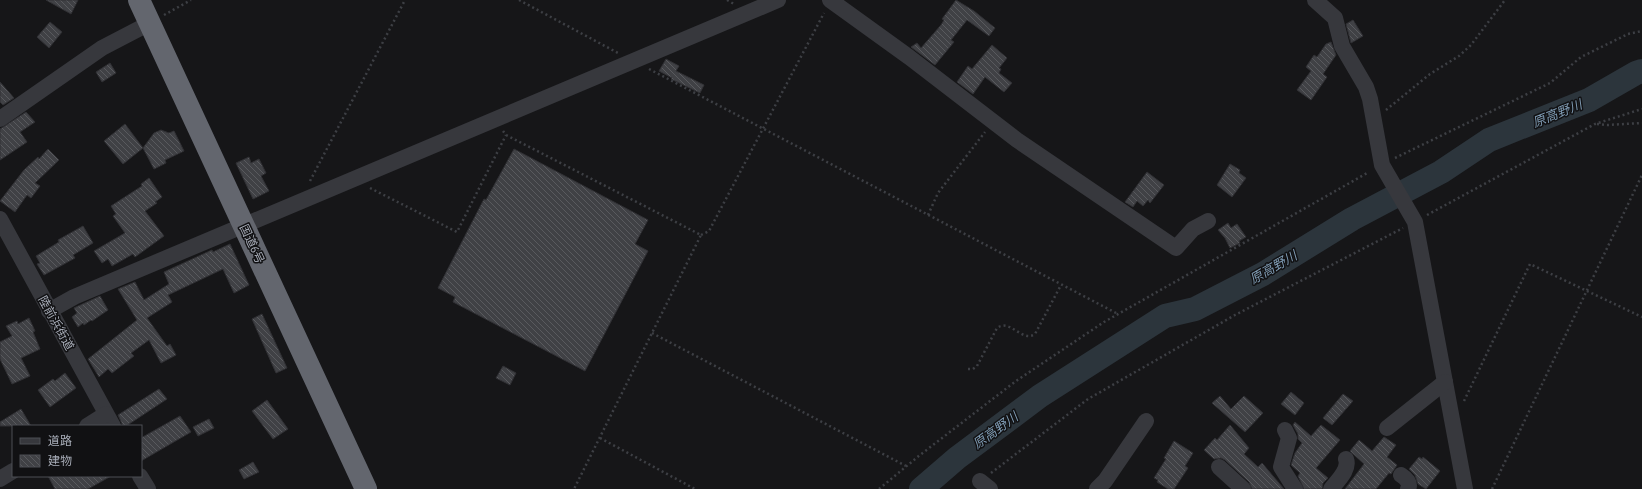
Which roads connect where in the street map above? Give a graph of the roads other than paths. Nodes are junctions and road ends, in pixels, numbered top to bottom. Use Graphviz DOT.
graph roads {
  1 [pos="139,0"];
  2 [pos="778,0"];
  3 [pos="830,0"];
  4 [pos="1315,0"];
  5 [pos="150,23"];
  6 [pos="0,119"];
  7 [pos="0,219"];
  8 [pos="1208,221"];
  9 [pos="243,225"];
  10 [pos="49,311"];
  11 [pos="1445,382"];
  12 [pos="110,420"];
  13 [pos="1146,422"];
  14 [pos="91,425"];
  15 [pos="1387,428"];
  16 [pos="1285,430"];
  17 [pos="1346,459"];
  18 [pos="1219,467"];
  19 [pos="12,472"];
  20 [pos="141,477"];
  21 [pos="0,479"];
  22 [pos="148,489"];
  23 [pos="366,489"];
  24 [pos="1097,489"];
  25 [pos="1243,489"];
  26 [pos="1295,489"];
  27 [pos="1331,489"];
  28 [pos="1465,489"];
  1 -- 5 [label="highway, 国道6号"];
  2 -- 9 [label="street"];
  3 -- 8 [label="street"];
  4 -- 11 [label="street"];
  5 -- 6 [label="street"];
  5 -- 9 [label="highway, 国道6号"];
  7 -- 10 [label="street, 陸前浜街道"];
  9 -- 10 [label="street"];
  9 -- 23 [label="highway, 国道6号"];
  10 -- 12 [label="street, 陸前浜街道"];
  11 -- 15 [label="street"];
  11 -- 28 [label="street"];
  12 -- 14 [label="street"];
  13 -- 24 [label="street"];
  16 -- 26 [label="street"];
  17 -- 27 [label="street"];
  18 -- 25 [label="street"];
  19 -- 21 [label="street"];
  20 -- 22 [label="street"];
}
